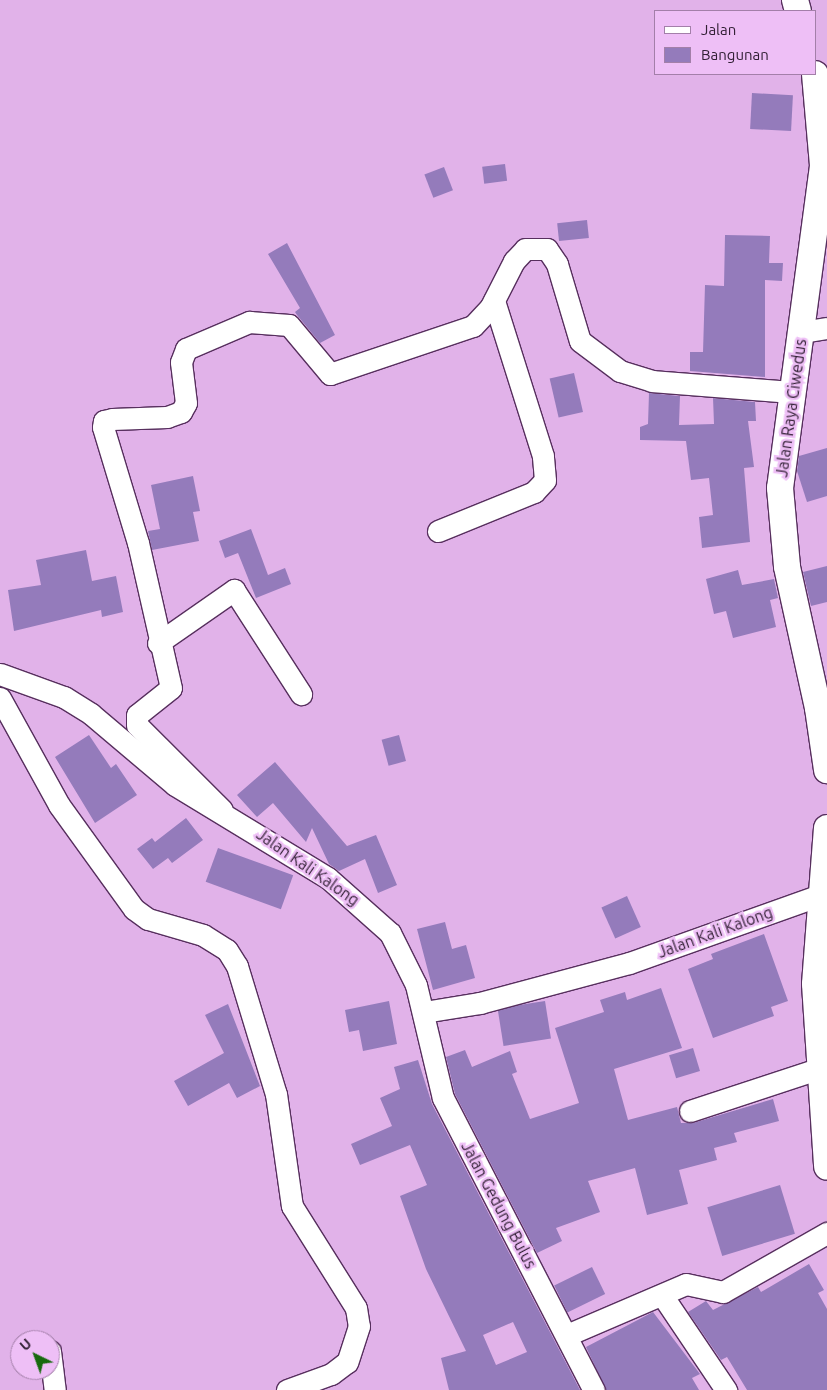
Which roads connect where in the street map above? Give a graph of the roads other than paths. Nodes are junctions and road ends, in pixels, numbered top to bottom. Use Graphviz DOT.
graph roads {
  1 [pos="816,75"];
  2 [pos="825,165"];
  3 [pos="494,302"];
  4 [pos="827,328"];
  5 [pos="802,332"];
  6 [pos="791,392"];
  7 [pos="438,531"];
  8 [pos="158,643"];
  9 [pos="0,674"];
  10 [pos="301,694"];
  11 [pos="0,698"];
  12 [pos="827,770"];
  13 [pos="222,810"];
  14 [pos="827,828"];
  15 [pos="820,895"];
  16 [pos="424,1012"];
  17 [pos="823,1067"];
  18 [pos="690,1111"];
  19 [pos="827,1167"];
  20 [pos="827,1233"];
  21 [pos="662,1295"];
  22 [pos="567,1335"];
  23 [pos="287,1390"];
  24 [pos="594,1390"];
  25 [pos="726,1390"];
  1 -- 2 [label="street, Jalan Raya Ciwedus"];
  2 -- 5 [label="street, Jalan Raya Ciwedus"];
  3 -- 6 [label="street"];
  3 -- 7 [label="street"];
  3 -- 8 [label="street"];
  4 -- 5 [label="street"];
  5 -- 6 [label="street, Jalan Raya Ciwedus"];
  6 -- 12 [label="street, Jalan Raya Ciwedus"];
  8 -- 10 [label="street"];
  8 -- 13 [label="street"];
  9 -- 13 [label="street, Jalan Kali Kalong"];
  11 -- 23 [label="street"];
  13 -- 16 [label="street, Jalan Kali Kalong"];
  14 -- 15 [label="street"];
  15 -- 16 [label="street, Jalan Kali Kalong"];
  15 -- 17 [label="street"];
  16 -- 22 [label="street, Jalan Gedung Bulus"];
  17 -- 18 [label="street"];
  17 -- 19 [label="street"];
  20 -- 21 [label="street"];
  21 -- 22 [label="street"];
  21 -- 25 [label="street"];
  22 -- 24 [label="street, Jalan Gedung Bulus"];
}
